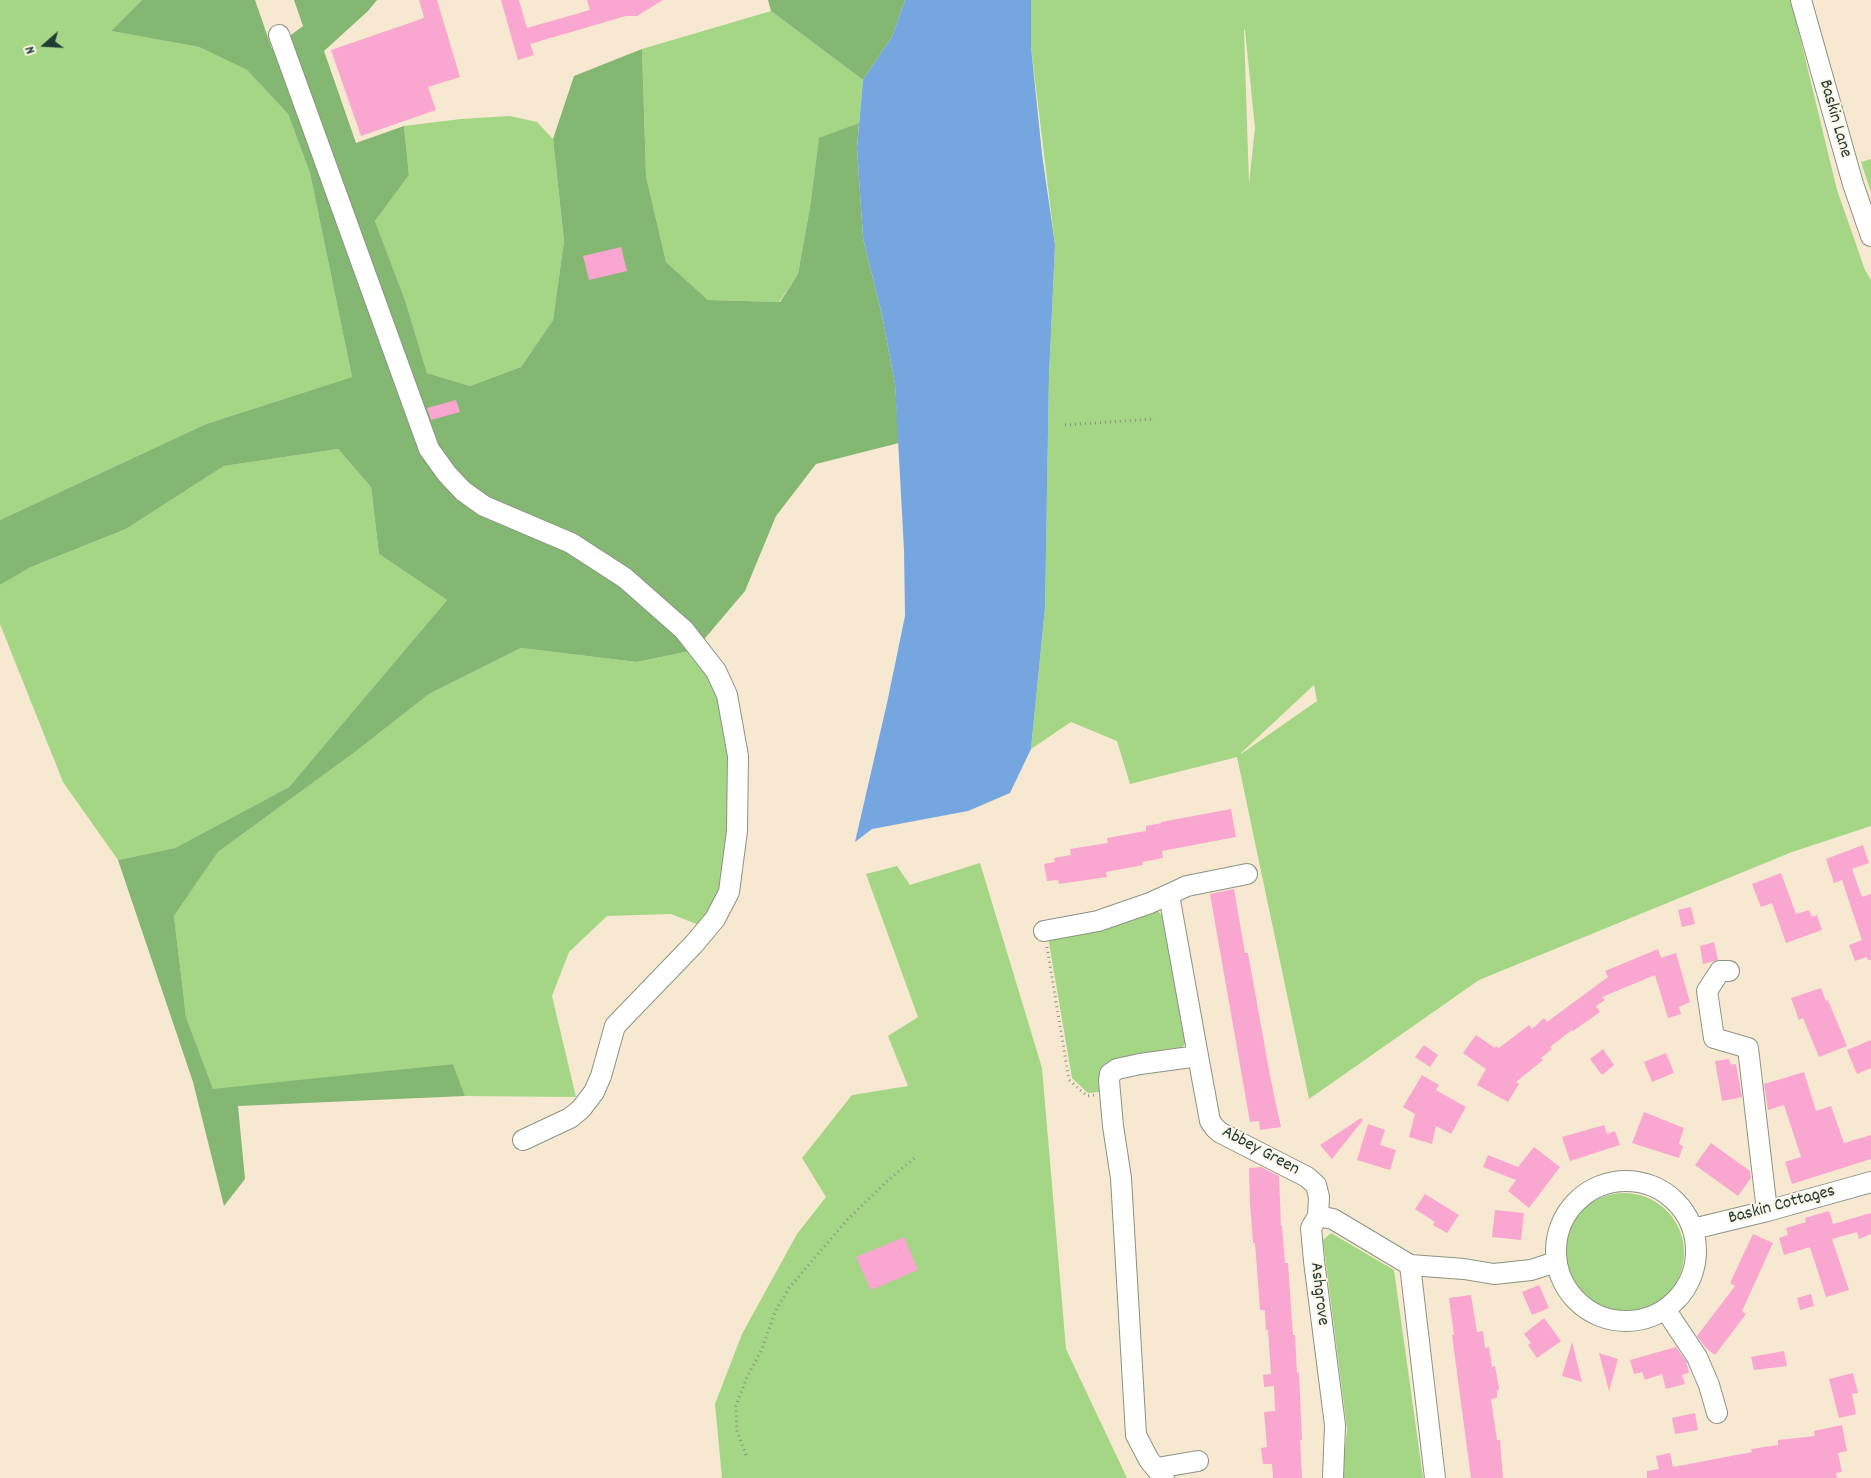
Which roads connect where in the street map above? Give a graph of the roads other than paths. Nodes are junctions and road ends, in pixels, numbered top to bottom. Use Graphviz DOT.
graph roads {
  1 [pos="1801,0"];
  2 [pos="279,35"];
  3 [pos="1871,236"];
  4 [pos="1247,874"];
  5 [pos="1169,895"];
  6 [pos="1044,931"];
  7 [pos="1729,971"];
  8 [pos="1198,1056"];
  9 [pos="523,1140"];
  10 [pos="1871,1182"];
  11 [pos="1767,1211"];
  12 [pos="1318,1216"];
  13 [pos="1694,1229"];
  14 [pos="1556,1262"];
  15 [pos="1410,1265"];
  16 [pos="1665,1309"];
  17 [pos="1717,1413"];
  18 [pos="1198,1461"];
  19 [pos="1161,1473"];
  20 [pos="1333,1478"];
  21 [pos="1435,1478"];
  1 -- 3 [label="street, Baskin Lane"];
  2 -- 9 [label="street"];
  4 -- 5 [label="street"];
  5 -- 6 [label="street"];
  5 -- 8 [label="street, Abbey Green"];
  7 -- 11 [label="street"];
  8 -- 12 [label="street, Abbey Green"];
  8 -- 19 [label="street"];
  10 -- 11 [label="street, Baskin Cottages"];
  11 -- 13 [label="street, Baskin Cottages"];
  12 -- 15 [label="street"];
  12 -- 20 [label="street, Ashgrove"];
  13 -- 14 [label="street"];
  13 -- 16 [label="street"];
  14 -- 15 [label="street"];
  14 -- 16 [label="street"];
  15 -- 21 [label="street"];
  16 -- 17 [label="street"];
  18 -- 19 [label="street"];
}
